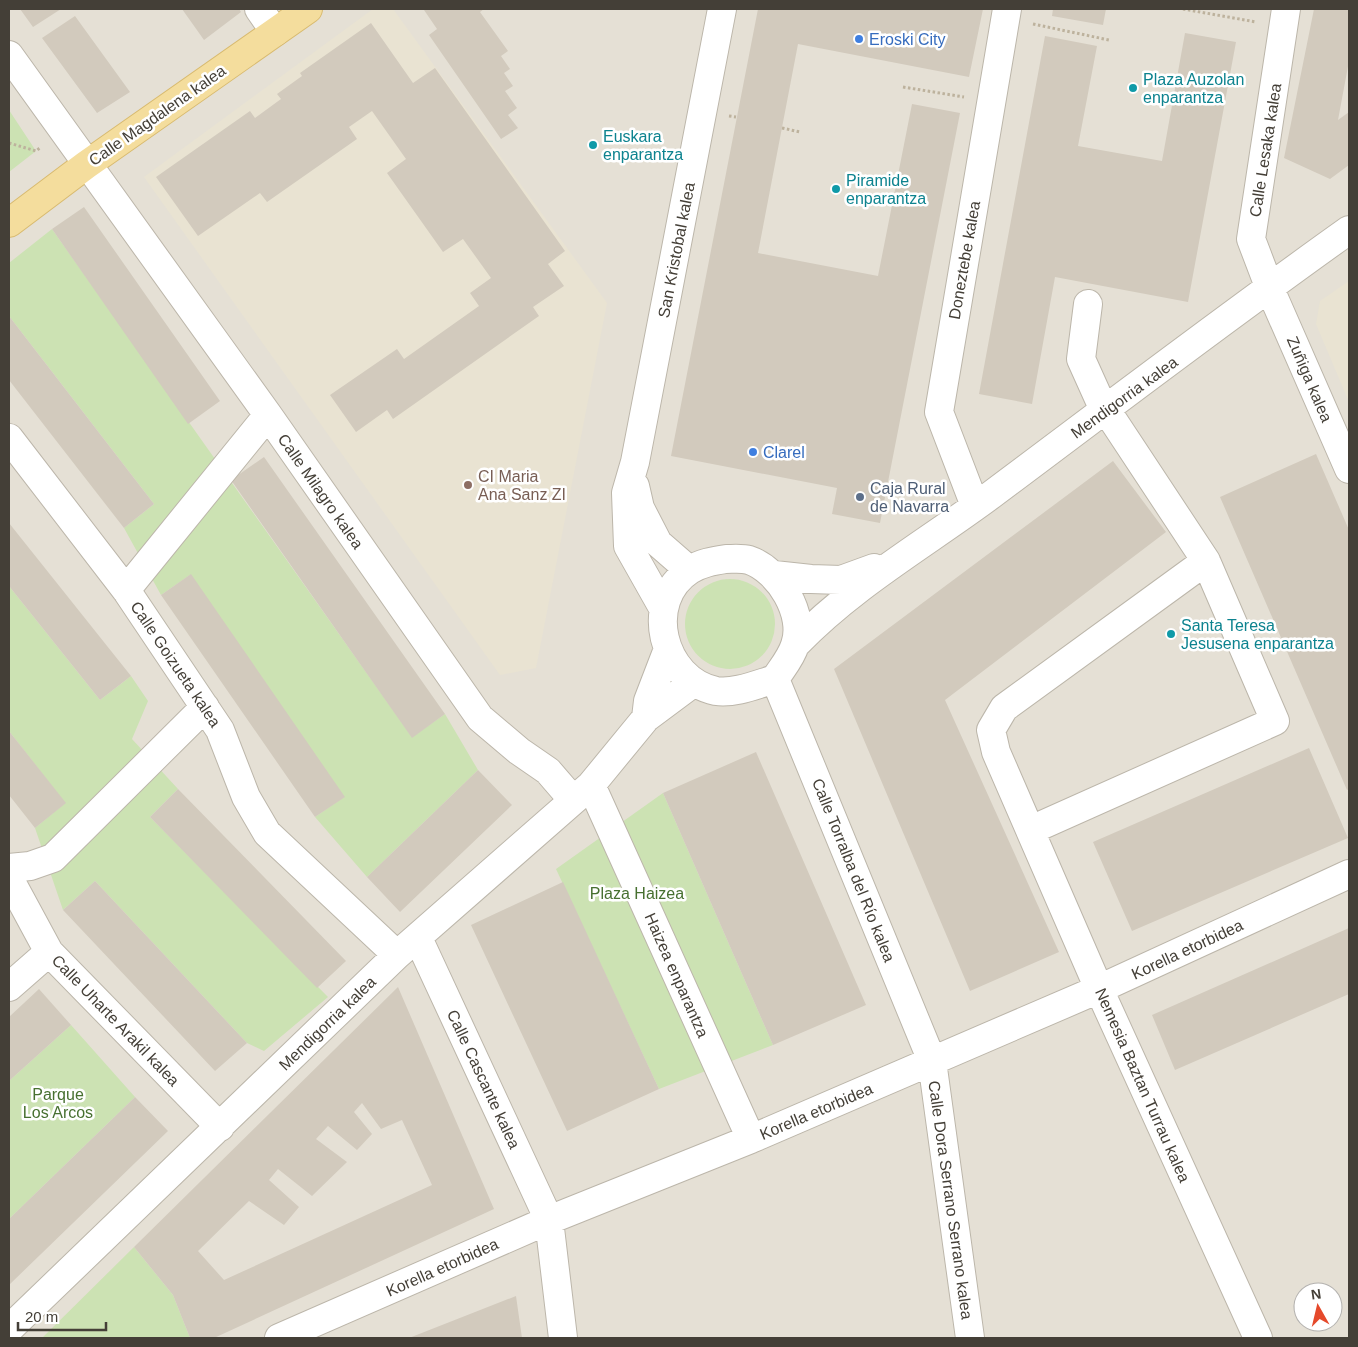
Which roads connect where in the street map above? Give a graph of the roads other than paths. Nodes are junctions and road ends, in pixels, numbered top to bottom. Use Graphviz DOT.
graph roads {
  1 [pos="259,9"];
  2 [pos="308,9"];
  3 [pos="722,9"];
  4 [pos="1006,14"];
  5 [pos="1285,18"];
  6 [pos="275,32"];
  7 [pos="9,55"];
  8 [pos="86,164"];
  9 [pos="9,223"];
  10 [pos="1349,230"];
  11 [pos="1270,289"];
  12 [pos="1088,304"];
  13 [pos="1106,410"];
  14 [pos="268,415"];
  15 [pos="9,438"];
  16 [pos="634,462"];
  17 [pos="1349,469"];
  18 [pos="975,506"];
  19 [pos="896,560"];
  20 [pos="1206,561"];
  21 [pos="690,570"];
  22 [pos="774,575"];
  23 [pos="126,590"];
  24 [pos="663,608"];
  25 [pos="796,644"];
  26 [pos="668,649"];
  27 [pos="775,679"];
  28 [pos="693,683"];
  29 [pos="205,707"];
  30 [pos="646,718"];
  31 [pos="582,792"];
  32 [pos="1031,830"];
  33 [pos="9,868"];
  34 [pos="1349,874"];
  35 [pos="9,878"];
  36 [pos="418,938"];
  37 [pos="49,952"];
  38 [pos="397,955"];
  39 [pos="9,987"];
  40 [pos="1099,989"];
  41 [pos="932,1061"];
  42 [pos="220,1127"];
  43 [pos="751,1139"];
  44 [pos="548,1220"];
  45 [pos="9,1329"];
  46 [pos="279,1338"];
  47 [pos="563,1338"];
  48 [pos="970,1338"];
  49 [pos="1258,1338"];
  1 -- 6 [label="street"];
  2 -- 6 [label="main road, Calle Magdalena kalea"];
  3 -- 16 [label="street, San Kristobal kalea"];
  4 -- 18 [label="street, Doneztebe kalea"];
  5 -- 11 [label="street, Calle Lesaka kalea"];
  6 -- 8 [label="main road, Calle Magdalena kalea"];
  7 -- 8 [label="street, Calle Milagro kalea"];
  8 -- 9 [label="main road, Calle Magdalena kalea"];
  8 -- 14 [label="street, Calle Milagro kalea"];
  10 -- 11 [label="street, Mendigorria kalea"];
  11 -- 13 [label="street, Mendigorria kalea"];
  11 -- 17 [label="street, Zuñiga kalea"];
  12 -- 13 [label="street"];
  13 -- 18 [label="street, Mendigorria kalea"];
  13 -- 20 [label="street"];
  14 -- 23 [label="street"];
  14 -- 31 [label="street, Calle Milagro kalea"];
  15 -- 23 [label="street, Calle Goizueta kalea"];
  16 -- 21 [label="street, San Kristobal kalea"];
  16 -- 24 [label="street, San Kristobal kalea"];
  18 -- 19 [label="street, Mendigorria kalea"];
  19 -- 22 [label="street, Mendigorria kalea"];
  19 -- 25 [label="street, Mendigorria kalea"];
  20 -- 32 [label="street"];
  20 -- 32 [label="street"];
  21 -- 22 [label="street"];
  21 -- 24 [label="street"];
  22 -- 25 [label="street"];
  23 -- 29 [label="street, Calle Goizueta kalea"];
  24 -- 26 [label="street"];
  25 -- 27 [label="street"];
  26 -- 28 [label="street"];
  26 -- 30 [label="street, Mendigorria kalea"];
  27 -- 28 [label="street"];
  27 -- 41 [label="street, Calle Torralba del Río kalea"];
  28 -- 30 [label="street, Mendigorria kalea"];
  29 -- 33 [label="street"];
  29 -- 38 [label="street, Calle Goizueta kalea"];
  30 -- 31 [label="street, Mendigorria kalea"];
  31 -- 36 [label="street, Mendigorria kalea"];
  31 -- 43 [label="street, Haizea enparantza"];
  32 -- 40 [label="street, Nemesia Baztan Turrau kalea"];
  34 -- 40 [label="street, Korella etorbidea"];
  35 -- 37 [label="street, Calle Uharte Arakil kalea"];
  36 -- 38 [label="street, Mendigorria kalea"];
  36 -- 44 [label="street, Calle Cascante kalea"];
  37 -- 39 [label="street"];
  37 -- 42 [label="street, Calle Uharte Arakil kalea"];
  38 -- 42 [label="street, Mendigorria kalea"];
  40 -- 41 [label="street, Korella etorbidea"];
  40 -- 49 [label="street, Nemesia Baztan Turrau kalea"];
  41 -- 43 [label="street, Korella etorbidea"];
  41 -- 48 [label="street, Calle Dora Serrano Serrano kalea"];
  42 -- 45 [label="street, Mendigorria kalea"];
  43 -- 44 [label="street, Korella etorbidea"];
  44 -- 46 [label="street, Korella etorbidea"];
  44 -- 47 [label="street, Calle Cascante kalea"];
}
